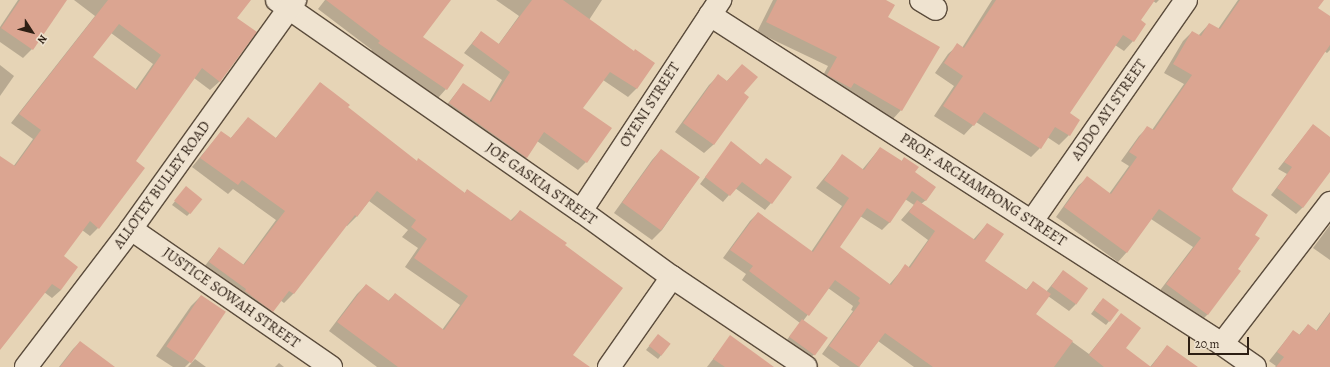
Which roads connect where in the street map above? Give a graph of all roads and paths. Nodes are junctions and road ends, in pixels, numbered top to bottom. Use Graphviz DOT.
graph roads {
  1 [pos="1186,0"];
  2 [pos="286,3"];
  3 [pos="715,7"];
  4 [pos="1330,203"];
  5 [pos="581,210"];
  6 [pos="1032,221"];
  7 [pos="131,229"];
  8 [pos="672,277"];
  9 [pos="1222,344"];
  10 [pos="26,367"];
  11 [pos="331,367"];
  12 [pos="609,367"];
  13 [pos="806,367"];
  14 [pos="1255,367"];
  1 -- 6 [label="street, ADDO AYI STREET"];
  2 -- 5 [label="street, JOE GASKIA STREET"];
  2 -- 7 [label="street, ALLOTEY BULLEY ROAD"];
  3 -- 5 [label="street, OYENI STREET"];
  3 -- 6 [label="street, PROF. ARCHAMPONG STREET"];
  4 -- 9 [label="street"];
  5 -- 8 [label="street, JOE GASKIA STREET"];
  6 -- 9 [label="street, PROF. ARCHAMPONG STREET"];
  7 -- 10 [label="street, ALLOTEY BULLEY ROAD"];
  7 -- 11 [label="street, JUSTICE SOWAH STREET"];
  8 -- 12 [label="street"];
  8 -- 13 [label="street, JOE GASKIA STREET"];
  9 -- 14 [label="street, PROF. ARCHAMPONG STREET"];
}
